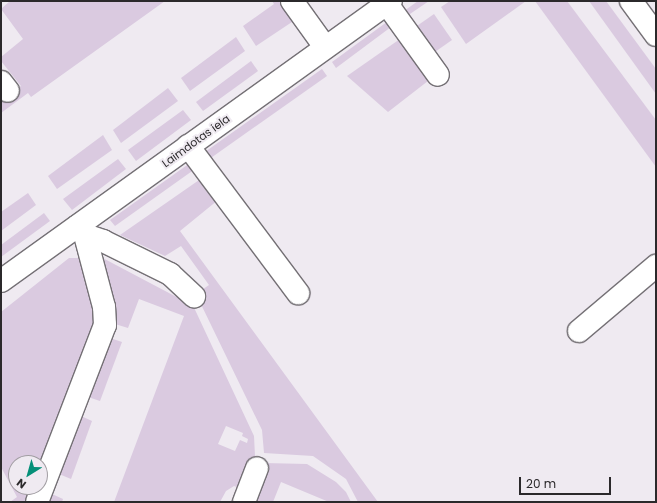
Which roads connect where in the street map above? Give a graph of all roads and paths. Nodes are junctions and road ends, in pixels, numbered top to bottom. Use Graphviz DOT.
graph roads {
  1 [pos="292,1"];
  2 [pos="631,1"];
  3 [pos="389,2"];
  4 [pos="656,35"];
  5 [pos="325,47"];
  6 [pos="438,74"];
  7 [pos="188,146"];
  8 [pos="81,230"];
  9 [pos="656,266"];
  10 [pos="1,281"];
  11 [pos="298,293"];
  12 [pos="194,296"];
  13 [pos="579,331"];
  14 [pos="257,468"];
  15 [pos="37,502"];
  16 [pos="244,502"];
  1 -- 5 [label="street"];
  2 -- 4 [label="street"];
  3 -- 5 [label="street, Laimdotas iela"];
  3 -- 6 [label="street"];
  5 -- 7 [label="street, Laimdotas iela"];
  7 -- 8 [label="street, Laimdotas iela"];
  7 -- 11 [label="street"];
  8 -- 10 [label="street, Laimdotas iela"];
  8 -- 12 [label="street"];
  8 -- 15 [label="street"];
  9 -- 13 [label="street"];
  14 -- 16 [label="street"];
}
